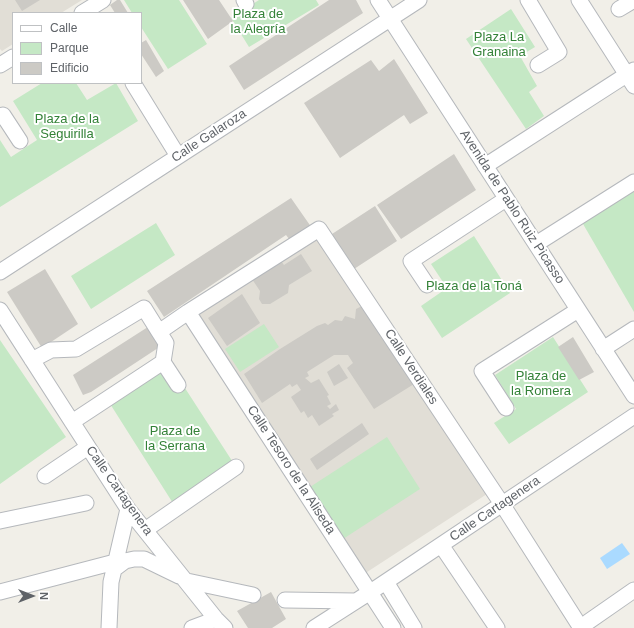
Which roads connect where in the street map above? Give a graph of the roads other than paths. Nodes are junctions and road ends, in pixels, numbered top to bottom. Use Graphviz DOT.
graph roads {
  1 [pos="103,0"];
  2 [pos="378,0"];
  3 [pos="419,0"];
  4 [pos="528,0"];
  5 [pos="579,0"];
  6 [pos="634,0"];
  7 [pos="619,9"];
  8 [pos="84,12"];
  9 [pos="389,18"];
  10 [pos="12,58"];
  11 [pos="0,65"];
  12 [pos="538,65"];
  13 [pos="632,77"];
  14 [pos="134,84"];
  15 [pos="0,117"];
  16 [pos="20,141"];
  17 [pos="178,156"];
  18 [pos="485,166"];
  19 [pos="634,182"];
  20 [pos="506,199"];
  21 [pos="536,244"];
  22 [pos="0,272"];
  23 [pos="427,285"];
  24 [pos="0,310"];
  25 [pos="578,310"];
  26 [pos="188,312"];
  27 [pos="634,329"];
  28 [pos="159,332"];
  29 [pos="603,349"];
  30 [pos="32,360"];
  31 [pos="163,362"];
  32 [pos="178,386"];
  33 [pos="634,396"];
  34 [pos="506,408"];
  35 [pos="634,416"];
  36 [pos="72,422"];
  37 [pos="88,447"];
  38 [pos="236,467"];
  39 [pos="45,476"];
  40 [pos="86,503"];
  41 [pos="502,504"];
  42 [pos="128,510"];
  43 [pos="0,521"];
  44 [pos="145,530"];
  45 [pos="441,545"];
  46 [pos="114,566"];
  47 [pos="185,580"];
  48 [pos="386,582"];
  49 [pos="634,590"];
  50 [pos="0,592"];
  51 [pos="370,592"];
  52 [pos="253,595"];
  53 [pos="285,600"];
  54 [pos="356,601"];
  55 [pos="221,623"];
  56 [pos="584,625"];
  57 [pos="109,628"];
  58 [pos="192,628"];
  59 [pos="314,628"];
  60 [pos="393,628"];
  61 [pos="414,628"];
  62 [pos="496,628"];
  1 -- 8 [label="street"];
  2 -- 9 [label="street, Avenida de Pablo Ruiz Picasso"];
  3 -- 9 [label="street, Calle Galaroza"];
  4 -- 12 [label="street"];
  5 -- 13 [label="street"];
  6 -- 7 [label="street"];
  9 -- 17 [label="street, Calle Galaroza"];
  9 -- 18 [label="street, Avenida de Pablo Ruiz Picasso"];
  10 -- 11 [label="street"];
  13 -- 18 [label="street"];
  14 -- 17 [label="street"];
  15 -- 16 [label="street"];
  17 -- 22 [label="street, Calle Galaroza"];
  18 -- 20 [label="street, Avenida de Pablo Ruiz Picasso"];
  19 -- 21 [label="street"];
  20 -- 21 [label="street, Avenida de Pablo Ruiz Picasso"];
  20 -- 23 [label="street"];
  21 -- 25 [label="street, Avenida de Pablo Ruiz Picasso"];
  24 -- 30 [label="street, Calle Cartagenera"];
  25 -- 29 [label="street, Avenida de Pablo Ruiz Picasso"];
  25 -- 34 [label="street"];
  26 -- 28 [label="street"];
  26 -- 41 [label="street, Calle Verdiales"];
  26 -- 51 [label="street, Calle Tesoro de la Aliseda"];
  27 -- 29 [label="street"];
  28 -- 30 [label="street"];
  28 -- 31 [label="street"];
  29 -- 33 [label="street, Avenida de Pablo Ruiz Picasso"];
  30 -- 36 [label="street, Calle Cartagenera"];
  31 -- 32 [label="street"];
  31 -- 36 [label="street"];
  35 -- 41 [label="street, Calle Cartagenera"];
  36 -- 37 [label="street, Calle Cartagenera"];
  37 -- 39 [label="street"];
  37 -- 42 [label="street, Calle Cartagenera"];
  38 -- 44 [label="street"];
  40 -- 43 [label="street"];
  41 -- 45 [label="street, Calle Cartagenera"];
  41 -- 56 [label="street, Calle Verdiales"];
  42 -- 44 [label="street, Calle Cartagenera"];
  42 -- 46 [label="street"];
  44 -- 47 [label="street, Calle Cartagenera"];
  45 -- 48 [label="street, Calle Cartagenera"];
  45 -- 62 [label="street"];
  46 -- 47 [label="street"];
  46 -- 50 [label="street"];
  46 -- 57 [label="street"];
  47 -- 52 [label="street"];
  47 -- 55 [label="street, Calle Cartagenera"];
  48 -- 51 [label="street, Calle Cartagenera"];
  48 -- 61 [label="street"];
  49 -- 56 [label="street"];
  51 -- 54 [label="street, Calle Cartagenera"];
  51 -- 60 [label="street, Calle Tesoro de la Aliseda"];
  53 -- 54 [label="street"];
  54 -- 59 [label="street, Calle Cartagenera"];
  55 -- 58 [label="street"];
}
